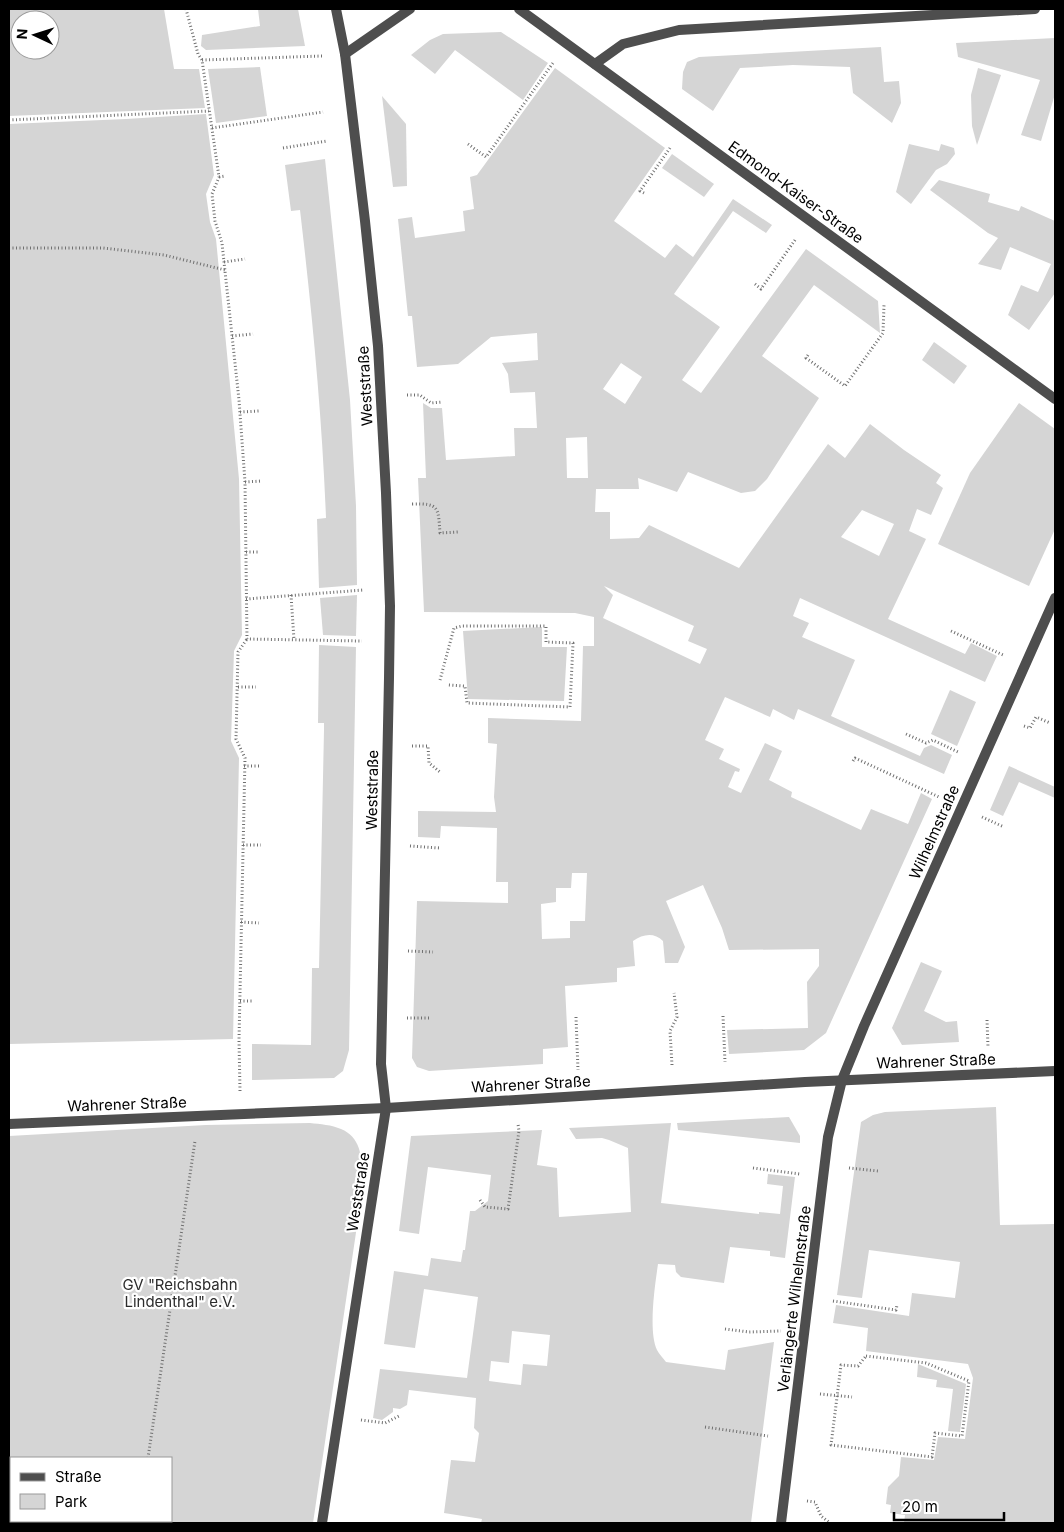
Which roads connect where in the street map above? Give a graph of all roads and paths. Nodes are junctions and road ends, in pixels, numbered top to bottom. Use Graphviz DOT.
graph roads {
  1 [pos="186,9"];
  2 [pos="336,9"];
  3 [pos="410,9"];
  4 [pos="519,9"];
  5 [pos="1035,9"];
  6 [pos="345,54"];
  7 [pos="202,60"];
  8 [pos="555,61"];
  9 [pos="595,64"];
  10 [pos="209,111"];
  11 [pos="323,112"];
  12 [pos="9,120"];
  13 [pos="212,128"];
  14 [pos="327,141"];
  15 [pos="468,144"];
  16 [pos="671,146"];
  17 [pos="283,148"];
  18 [pos="225,176"];
  19 [pos="219,177"];
  20 [pos="644,194"];
  21 [pos="797,237"];
  22 [pos="9,248"];
  23 [pos="245,259"];
  24 [pos="224,262"];
  25 [pos="225,270"];
  26 [pos="755,284"];
  27 [pos="886,302"];
  28 [pos="252,334"];
  29 [pos="232,336"];
  30 [pos="808,355"];
  31 [pos="408,395"];
  32 [pos="1055,399"];
  33 [pos="442,402"];
  34 [pos="259,411"];
  35 [pos="240,412"];
  36 [pos="262,481"];
  37 [pos="245,482"];
  38 [pos="412,504"];
  39 [pos="458,532"];
  40 [pos="246,552"];
  41 [pos="258,552"];
  42 [pos="363,590"];
  43 [pos="291,595"];
  44 [pos="1055,598"];
  45 [pos="246,599"];
  46 [pos="951,631"];
  47 [pos="247,639"];
  48 [pos="294,640"];
  49 [pos="362,641"];
  50 [pos="1005,656"];
  51 [pos="440,680"];
  52 [pos="448,685"];
  53 [pos="238,687"];
  54 [pos="256,687"];
  55 [pos="1050,723"];
  56 [pos="1021,725"];
  57 [pos="906,734"];
  58 [pos="412,746"];
  59 [pos="960,753"];
  60 [pos="853,761"];
  61 [pos="244,766"];
  62 [pos="260,766"];
  63 [pos="440,772"];
  64 [pos="940,798"];
  65 [pos="980,816"];
  66 [pos="1004,827"];
  67 [pos="242,845"];
  68 [pos="261,845"];
  69 [pos="410,846"];
  70 [pos="440,848"];
  71 [pos="241,922"];
  72 [pos="259,923"];
  73 [pos="408,951"];
  74 [pos="434,952"];
  75 [pos="674,992"];
  76 [pos="240,1001"];
  77 [pos="253,1001"];
  78 [pos="723,1016"];
  79 [pos="576,1017"];
  80 [pos="406,1018"];
  81 [pos="431,1018"];
  82 [pos="986,1020"];
  83 [pos="988,1047"];
  84 [pos="724,1062"];
  85 [pos="672,1065"];
  86 [pos="578,1070"];
  87 [pos="1055,1071"];
  88 [pos="842,1080"];
  89 [pos="517,1100"];
  90 [pos="386,1108"];
  91 [pos="240,1114"];
  92 [pos="196,1116"];
  93 [pos="9,1124"];
  94 [pos="753,1168"];
  95 [pos="847,1168"];
  96 [pos="878,1171"];
  97 [pos="801,1174"];
  98 [pos="480,1200"];
  99 [pos="830,1301"];
  100 [pos="897,1305"];
  101 [pos="725,1329"];
  102 [pos="782,1331"];
  103 [pos="819,1394"];
  104 [pos="836,1396"];
  105 [pos="852,1397"];
  106 [pos="398,1416"];
  107 [pos="338,1417"];
  108 [pos="704,1427"];
  109 [pos="768,1436"];
  110 [pos="148,1457"];
  111 [pos="805,1501"];
  112 [pos="830,1522"];
  113 [pos="322,1523"];
  114 [pos="781,1523"];
  1 -- 7 [label="path"];
  2 -- 6 [label="street, Weststraße"];
  3 -- 6 [label="street"];
  4 -- 9 [label="street, Edmond-Kaiser-Straße"];
  5 -- 9 [label="street"];
  6 -- 7 [label="path"];
  6 -- 90 [label="street, Weststraße"];
  7 -- 10 [label="path"];
  8 -- 15 [label="path"];
  9 -- 32 [label="street, Edmond-Kaiser-Straße"];
  10 -- 12 [label="path"];
  10 -- 13 [label="path"];
  11 -- 13 [label="path"];
  13 -- 19 [label="path"];
  14 -- 17 [label="path"];
  16 -- 20 [label="path"];
  18 -- 19 [label="path"];
  19 -- 24 [label="path"];
  21 -- 26 [label="path"];
  22 -- 25 [label="path"];
  23 -- 24 [label="path"];
  24 -- 25 [label="path"];
  25 -- 29 [label="path"];
  27 -- 30 [label="path"];
  28 -- 29 [label="path"];
  29 -- 35 [label="path"];
  31 -- 33 [label="path"];
  34 -- 35 [label="path"];
  35 -- 37 [label="path"];
  36 -- 37 [label="path"];
  37 -- 40 [label="path"];
  38 -- 39 [label="path"];
  40 -- 41 [label="path"];
  40 -- 45 [label="path"];
  42 -- 43 [label="path"];
  43 -- 45 [label="path"];
  43 -- 48 [label="path"];
  44 -- 88 [label="street, Wilhelmstraße"];
  45 -- 47 [label="path"];
  46 -- 50 [label="path"];
  47 -- 48 [label="path"];
  47 -- 53 [label="path"];
  48 -- 49 [label="path"];
  51 -- 52 [label="path"];
  53 -- 54 [label="path"];
  53 -- 61 [label="path"];
  55 -- 56 [label="path"];
  57 -- 59 [label="path"];
  58 -- 63 [label="path"];
  60 -- 64 [label="path"];
  61 -- 62 [label="path"];
  61 -- 67 [label="path"];
  65 -- 66 [label="path"];
  67 -- 68 [label="path"];
  67 -- 71 [label="path"];
  69 -- 70 [label="path"];
  71 -- 72 [label="path"];
  71 -- 76 [label="path"];
  73 -- 74 [label="path"];
  75 -- 85 [label="path"];
  76 -- 77 [label="path"];
  76 -- 91 [label="path"];
  78 -- 84 [label="path"];
  79 -- 86 [label="path"];
  80 -- 81 [label="path"];
  82 -- 83 [label="path"];
  87 -- 88 [label="street, Wahrener Straße"];
  88 -- 89 [label="street, Wahrener Straße"];
  88 -- 114 [label="street, Verlängerte Wilhelmstraße"];
  89 -- 90 [label="street, Wahrener Straße"];
  89 -- 98 [label="path"];
  90 -- 91 [label="street, Wahrener Straße"];
  90 -- 107 [label="street, Weststraße"];
  91 -- 92 [label="street, Wahrener Straße"];
  92 -- 93 [label="street, Wahrener Straße"];
  92 -- 110 [label="path"];
  94 -- 97 [label="path"];
  95 -- 96 [label="path"];
  99 -- 100 [label="path"];
  101 -- 102 [label="path"];
  103 -- 104 [label="path"];
  104 -- 104 [label="path"];
  104 -- 105 [label="path"];
  106 -- 107 [label="path"];
  107 -- 113 [label="street, Weststraße"];
  108 -- 109 [label="path"];
  111 -- 112 [label="path"];
}
